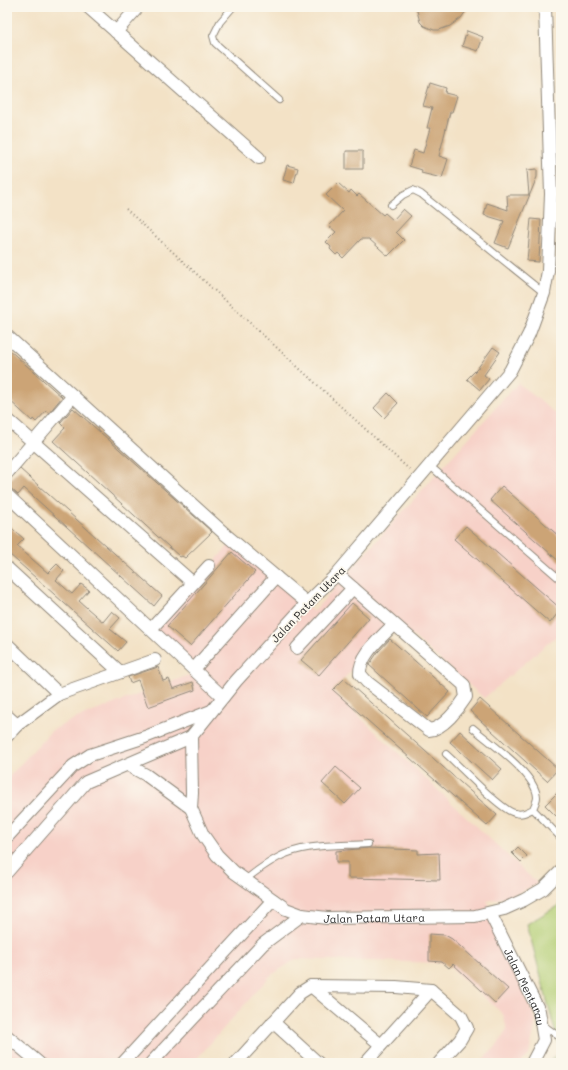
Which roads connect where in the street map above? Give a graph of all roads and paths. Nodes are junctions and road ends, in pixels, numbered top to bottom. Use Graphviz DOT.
graph roads {
  1 [pos="88,7"];
  2 [pos="138,7"];
  3 [pos="233,7"];
  4 [pos="545,7"];
  5 [pos="116,32"];
  6 [pos="279,100"];
  7 [pos="258,158"];
  8 [pos="390,205"];
  9 [pos="126,209"];
  10 [pos="544,293"];
  11 [pos="7,336"];
  12 [pos="73,396"];
  13 [pos="7,419"];
  14 [pos="33,443"];
  15 [pos="429,465"];
  16 [pos="7,473"];
  17 [pos="420,478"];
  18 [pos="7,495"];
  19 [pos="209,566"];
  20 [pos="7,568"];
  21 [pos="337,574"];
  22 [pos="276,577"];
  23 [pos="561,580"];
  24 [pos="193,583"];
  25 [pos="353,588"];
  26 [pos="307,603"];
  27 [pos="394,624"];
  28 [pos="151,629"];
  29 [pos="7,644"];
  30 [pos="297,648"];
  31 [pos="155,660"];
  32 [pos="194,669"];
  33 [pos="120,672"];
  34 [pos="59,694"];
  35 [pos="223,697"];
  36 [pos="214,710"];
  37 [pos="7,716"];
  38 [pos="17,725"];
  39 [pos="473,728"];
  40 [pos="7,736"];
  41 [pos="192,737"];
  42 [pos="446,754"];
  43 [pos="128,764"];
  44 [pos="191,808"];
  45 [pos="533,809"];
  46 [pos="7,837"];
  47 [pos="561,838"];
  48 [pos="368,844"];
  49 [pos="561,871"];
  50 [pos="7,872"];
  51 [pos="245,880"];
  52 [pos="273,900"];
  53 [pos="490,913"];
  54 [pos="302,915"];
  55 [pos="311,986"];
  56 [pos="431,990"];
  57 [pos="273,1022"];
  58 [pos="543,1025"];
  59 [pos="7,1036"];
  60 [pos="561,1038"];
  61 [pos="382,1045"];
  62 [pos="39,1063"];
  63 [pos="123,1063"];
  64 [pos="151,1063"];
  65 [pos="236,1063"];
  66 [pos="318,1063"];
  67 [pos="365,1063"];
  68 [pos="439,1063"];
  69 [pos="532,1063"];
  1 -- 5 [label="street"];
  2 -- 5 [label="street"];
  3 -- 6 [label="lane"];
  4 -- 10 [label="street, Jalan Patam Utara"];
  5 -- 7 [label="street"];
  8 -- 10 [label="lane"];
  9 -- 17 [label="path"];
  10 -- 15 [label="street, Jalan Patam Utara"];
  11 -- 12 [label="street"];
  12 -- 14 [label="street"];
  12 -- 22 [label="street"];
  13 -- 14 [label="street"];
  14 -- 16 [label="street"];
  14 -- 24 [label="street"];
  15 -- 17 [label="street, Jalan Patam Utara"];
  15 -- 23 [label="lane"];
  17 -- 21 [label="street, Jalan Patam Utara"];
  18 -- 28 [label="street"];
  19 -- 24 [label="street"];
  20 -- 33 [label="street"];
  21 -- 25 [label="street"];
  21 -- 26 [label="street, Jalan Patam Utara"];
  22 -- 26 [label="street"];
  22 -- 32 [label="street"];
  24 -- 28 [label="street"];
  25 -- 27 [label="street"];
  25 -- 30 [label="street"];
  26 -- 35 [label="street, Jalan Patam Utara"];
  27 -- 27 [label="street"];
  28 -- 32 [label="street"];
  29 -- 34 [label="street"];
  31 -- 33 [label="street"];
  32 -- 35 [label="street"];
  33 -- 34 [label="street"];
  34 -- 38 [label="street"];
  35 -- 36 [label="street, Jalan Patam Utara"];
  36 -- 41 [label="street, Jalan Patam Utara"];
  36 -- 46 [label="street"];
  37 -- 38 [label="street"];
  38 -- 40 [label="street"];
  39 -- 45 [label="lane"];
  41 -- 43 [label="street"];
  41 -- 44 [label="street, Jalan Patam Utara"];
  42 -- 45 [label="lane"];
  43 -- 44 [label="street"];
  43 -- 50 [label="street"];
  44 -- 51 [label="street, Jalan Patam Utara"];
  45 -- 47 [label="lane"];
  48 -- 51 [label="lane"];
  49 -- 53 [label="street, Jalan Patam Utara"];
  51 -- 52 [label="street, Jalan Patam Utara"];
  52 -- 54 [label="street, Jalan Patam Utara"];
  52 -- 63 [label="street"];
  53 -- 54 [label="street, Jalan Patam Utara"];
  53 -- 58 [label="street, Jalan Mentarau"];
  54 -- 64 [label="street"];
  55 -- 56 [label="street"];
  55 -- 57 [label="street"];
  55 -- 61 [label="street"];
  56 -- 61 [label="street"];
  56 -- 68 [label="street"];
  57 -- 65 [label="street"];
  57 -- 66 [label="street"];
  58 -- 60 [label="lane"];
  58 -- 69 [label="street, Jalan Mentarau"];
  59 -- 62 [label="street"];
  61 -- 67 [label="street"];
}
